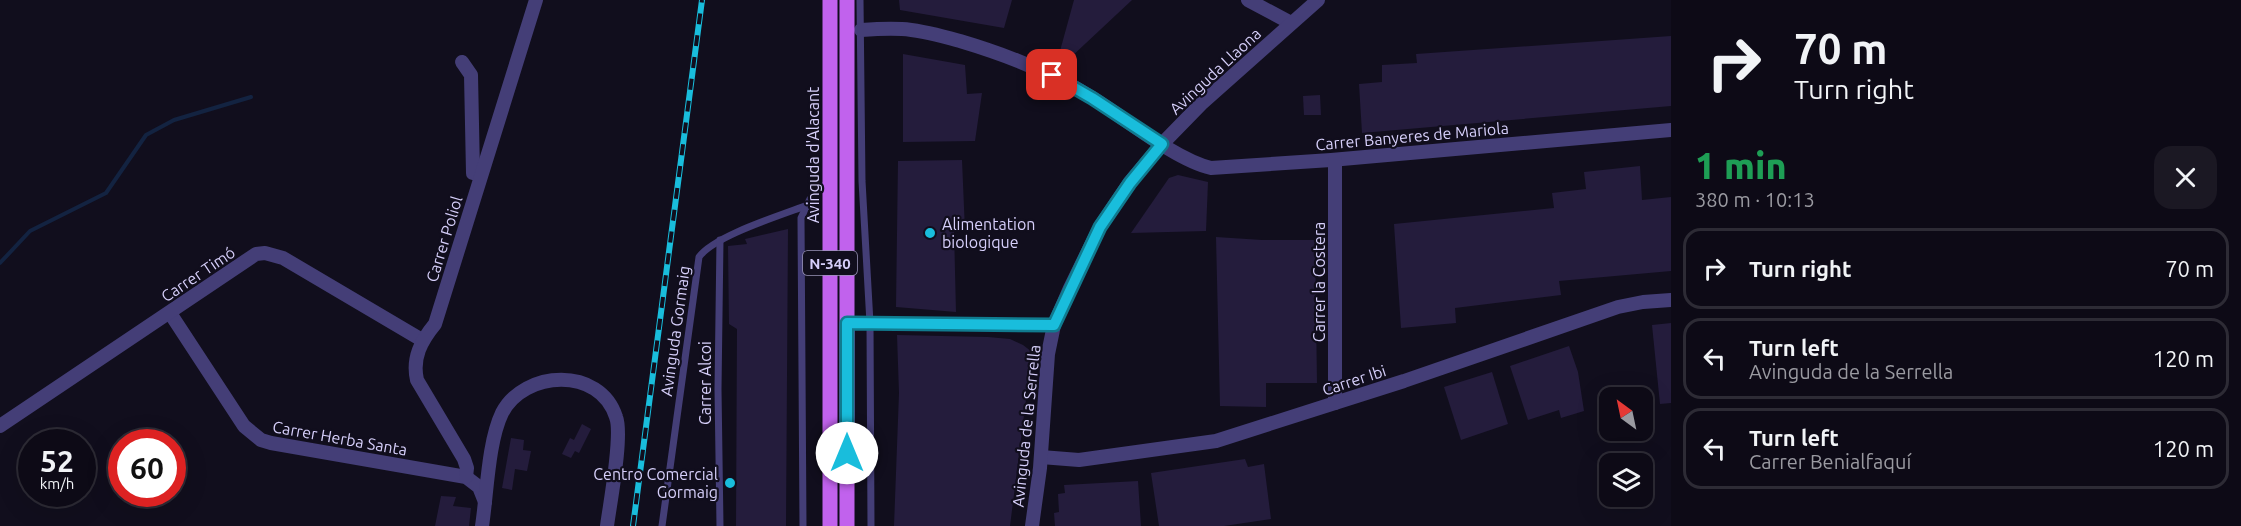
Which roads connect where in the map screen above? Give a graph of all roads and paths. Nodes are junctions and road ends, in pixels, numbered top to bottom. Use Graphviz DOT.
graph roads {
  1 [pos="536,0"];
  2 [pos="830,0"];
  3 [pos="847,0"];
  4 [pos="860,0"];
  5 [pos="1248,0"];
  6 [pos="1318,0"];
  7 [pos="1291,23"];
  8 [pos="861,30"];
  9 [pos="462,62"];
  10 [pos="1671,130"];
  11 [pos="1162,144"];
  12 [pos="1335,160"];
  13 [pos="481,175"];
  14 [pos="830,180"];
  15 [pos="805,206"];
  16 [pos="720,240"];
  17 [pos="1671,300"];
  18 [pos="170,313"];
  19 [pos="847,323"];
  20 [pos="870,323"];
  21 [pos="1054,325"];
  22 [pos="422,340"];
  23 [pos="1335,403"];
  24 [pos="0,426"];
  25 [pos="1041,457"];
  26 [pos="466,477"];
  27 [pos="485,502"];
  28 [pos="482,526"];
  29 [pos="607,526"];
  30 [pos="662,526"];
  31 [pos="720,526"];
  32 [pos="803,526"];
  33 [pos="830,526"];
  34 [pos="847,526"];
  35 [pos="871,526"];
  36 [pos="1032,526"];
  1 -- 13 [label="street, Carrer Poliol"];
  2 -- 14 [label="main road, Avinguda d'Alacant / N-340"];
  3 -- 19 [label="main road, Avinguda d'Alacant / N-340"];
  4 -- 8 [label="lane"];
  5 -- 7 [label="street"];
  6 -- 7 [label="street, Avinguda Llaona"];
  7 -- 11 [label="street, Avinguda Llaona"];
  8 -- 11 [label="street, Carrer Banyeres de Mariola"];
  8 -- 20 [label="lane"];
  9 -- 13 [label="street"];
  10 -- 12 [label="street, Carrer Banyeres de Mariola"];
  11 -- 12 [label="street, Carrer Banyeres de Mariola"];
  11 -- 21 [label="street, Avinguda de la Serrella"];
  12 -- 23 [label="street, Carrer la Costera"];
  13 -- 22 [label="street, Carrer Poliol"];
  14 -- 15 [label="lane"];
  14 -- 33 [label="main road, Avinguda d'Alacant / N-340"];
  15 -- 16 [label="lane, Avinguda Gormaig"];
  15 -- 32 [label="lane"];
  16 -- 30 [label="lane, Avinguda Gormaig"];
  16 -- 31 [label="lane, Carrer Alcoi"];
  17 -- 23 [label="street, Carrer Ibi"];
  18 -- 22 [label="street, Carrer Timó"];
  18 -- 24 [label="street, Carrer Timó"];
  18 -- 26 [label="street, Carrer Herba Santa"];
  19 -- 20 [label="lane"];
  19 -- 34 [label="main road, Avinguda d'Alacant / N-340"];
  20 -- 21 [label="lane"];
  20 -- 35 [label="lane"];
  21 -- 25 [label="street, Avinguda de la Serrella"];
  22 -- 26 [label="street, Carrer Poliol"];
  23 -- 25 [label="street, Carrer Ibi"];
  25 -- 36 [label="street, Avinguda de la Serrella"];
  26 -- 27 [label="street"];
  27 -- 28 [label="street"];
  27 -- 29 [label="street"];
}
